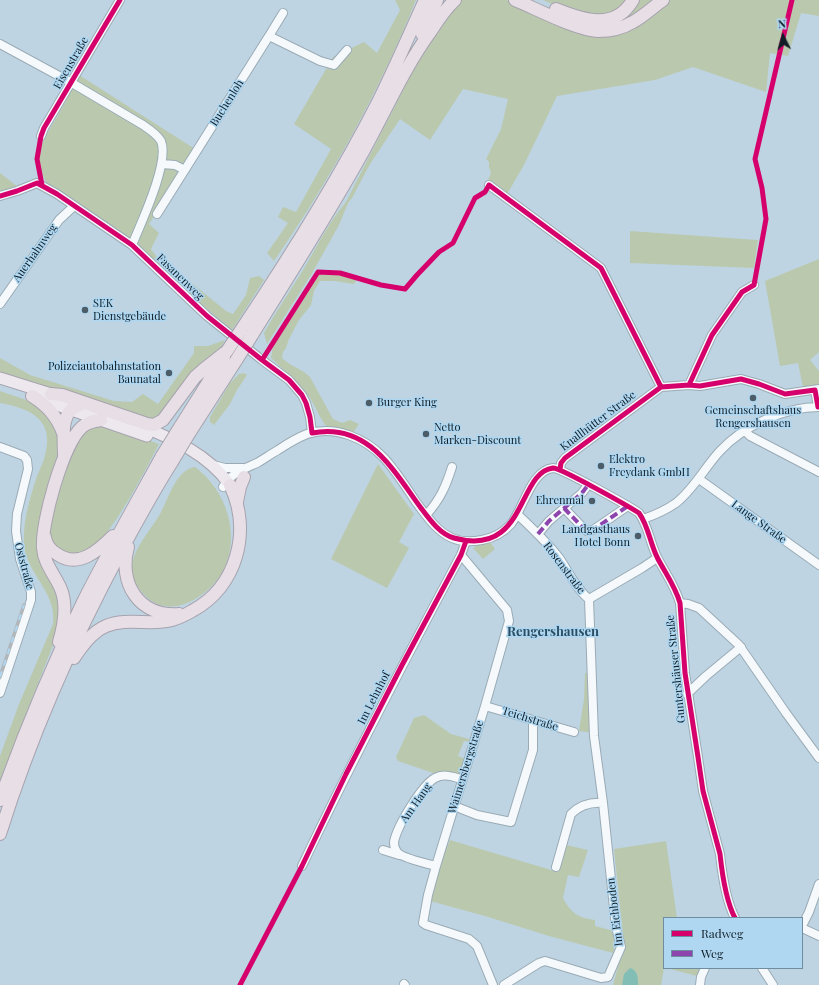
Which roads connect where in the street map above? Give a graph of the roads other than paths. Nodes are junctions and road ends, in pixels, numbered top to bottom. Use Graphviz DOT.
graph roads {
  1 [pos="120,0"];
  2 [pos="422,0"];
  3 [pos="425,0"];
  4 [pos="437,0"];
  5 [pos="455,0"];
  6 [pos="515,0"];
  7 [pos="535,0"];
  8 [pos="633,0"];
  9 [pos="663,0"];
  10 [pos="284,12"];
  11 [pos="412,28"];
  12 [pos="269,36"];
  13 [pos="0,44"];
  14 [pos="347,50"];
  15 [pos="405,71"];
  16 [pos="72,83"];
  17 [pos="41,136"];
  18 [pos="162,164"];
  19 [pos="185,170"];
  20 [pos="489,185"];
  21 [pos="0,196"];
  22 [pos="74,206"];
  23 [pos="157,214"];
  24 [pos="132,245"];
  25 [pos="754,285"];
  26 [pos="0,304"];
  27 [pos="247,331"];
  28 [pos="232,355"];
  29 [pos="0,378"];
  30 [pos="688,385"];
  31 [pos="0,386"];
  32 [pos="661,387"];
  33 [pos="817,389"];
  34 [pos="801,393"];
  35 [pos="51,394"];
  36 [pos="32,396"];
  37 [pos="75,407"];
  38 [pos="818,407"];
  39 [pos="803,408"];
  40 [pos="101,420"];
  41 [pos="745,431"];
  42 [pos="63,433"];
  43 [pos="312,433"];
  44 [pos="0,447"];
  45 [pos="64,456"];
  46 [pos="167,459"];
  47 [pos="212,465"];
  48 [pos="452,467"];
  49 [pos="560,469"];
  50 [pos="819,472"];
  51 [pos="245,473"];
  52 [pos="699,479"];
  53 [pos="226,484"];
  54 [pos="588,485"];
  55 [pos="237,504"];
  56 [pos="628,506"];
  57 [pos="564,508"];
  58 [pos="143,511"];
  59 [pos="517,514"];
  60 [pos="426,515"];
  61 [pos="239,518"];
  62 [pos="643,519"];
  63 [pos="124,525"];
  64 [pos="44,532"];
  65 [pos="538,534"];
  66 [pos="466,541"];
  67 [pos="461,555"];
  68 [pos="657,558"];
  69 [pos="819,565"];
  70 [pos="589,599"];
  71 [pos="680,603"];
  72 [pos="190,612"];
  73 [pos="741,647"];
  74 [pos="49,675"];
  75 [pos="56,686"];
  76 [pos="0,693"];
  77 [pos="687,694"];
  78 [pos="485,706"];
  79 [pos="533,720"];
  80 [pos="574,732"];
  81 [pos="819,758"];
  82 [pos="462,779"];
  83 [pos="0,800"];
  84 [pos="604,803"];
  85 [pos="454,806"];
  86 [pos="0,834"];
  87 [pos="383,850"];
  88 [pos="400,855"];
  89 [pos="302,866"];
  90 [pos="436,866"];
  91 [pos="556,867"];
  92 [pos="819,884"];
  93 [pos="733,917"];
  94 [pos="803,925"];
  95 [pos="803,928"];
  96 [pos="819,936"];
  97 [pos="705,969"];
  98 [pos="763,969"];
  99 [pos="493,985"];
  100 [pos="504,985"];
  101 [pos="700,985"];
  102 [pos="773,985"];
  1 -- 16 [label="street, Eisenstraße"];
  2 -- 11 [label="highway"];
  3 -- 11 [label="highway"];
  4 -- 15 [label="highway"];
  5 -- 15 [label="highway"];
  6 -- 9 [label="highway"];
  7 -- 8 [label="highway"];
  10 -- 12 [label="street, Buchenloh"];
  11 -- 27 [label="highway"];
  12 -- 14 [label="street"];
  12 -- 19 [label="street, Buchenloh"];
  13 -- 16 [label="street"];
  15 -- 27 [label="highway"];
  16 -- 17 [label="street, Eisenstraße"];
  16 -- 18 [label="street"];
  18 -- 19 [label="street"];
  18 -- 24 [label="street"];
  19 -- 23 [label="street, Buchenloh"];
  20 -- 32 [label="street"];
  21 -- 22 [label="street, Fasanenweg"];
  22 -- 24 [label="street, Fasanenweg"];
  22 -- 26 [label="street, Auerhahnweg"];
  24 -- 43 [label="street, Fasanenweg"];
  25 -- 30 [label="street"];
  27 -- 28 [label="highway, bridge"];
  28 -- 35 [label="highway"];
  28 -- 46 [label="highway, bridge"];
  29 -- 35 [label="main road"];
  30 -- 32 [label="street"];
  30 -- 34 [label="street"];
  31 -- 36 [label="main road"];
  32 -- 49 [label="street, Knallhütter Straße"];
  33 -- 34 [label="street"];
  33 -- 38 [label="street"];
  34 -- 39 [label="street"];
  35 -- 37 [label="main road"];
  36 -- 37 [label="main road"];
  36 -- 42 [label="highway"];
  37 -- 40 [label="main road"];
  37 -- 42 [label="highway"];
  37 -- 47 [label="main road"];
  38 -- 39 [label="street"];
  39 -- 41 [label="street"];
  40 -- 45 [label="highway"];
  40 -- 53 [label="main road"];
  41 -- 50 [label="street"];
  41 -- 52 [label="street"];
  42 -- 45 [label="highway"];
  43 -- 51 [label="street"];
  43 -- 60 [label="street"];
  44 -- 76 [label="street, Oststraße"];
  45 -- 64 [label="highway"];
  46 -- 58 [label="highway"];
  46 -- 63 [label="highway"];
  47 -- 51 [label="street"];
  47 -- 53 [label="main road"];
  48 -- 60 [label="street"];
  49 -- 54 [label="street, Guntershäuser Straße"];
  49 -- 59 [label="street"];
  51 -- 53 [label="street"];
  51 -- 55 [label="highway"];
  52 -- 62 [label="street"];
  52 -- 69 [label="street, Lange Straße"];
  53 -- 55 [label="highway"];
  53 -- 61 [label="highway"];
  54 -- 56 [label="street, Guntershäuser Straße"];
  54 -- 57 [label="street"];
  55 -- 61 [label="highway"];
  56 -- 57 [label="street"];
  56 -- 62 [label="street, Guntershäuser Straße"];
  57 -- 65 [label="street"];
  58 -- 72 [label="highway"];
  58 -- 75 [label="highway"];
  59 -- 65 [label="street, Rosenstraße"];
  59 -- 66 [label="street"];
  60 -- 66 [label="street"];
  61 -- 72 [label="highway"];
  62 -- 68 [label="street, Guntershäuser Straße"];
  63 -- 64 [label="highway"];
  63 -- 74 [label="highway"];
  64 -- 74 [label="highway"];
  65 -- 70 [label="street, Rosenstraße"];
  66 -- 67 [label="street, Im Lehnhof"];
  67 -- 78 [label="street, Waimersbergstraße"];
  67 -- 89 [label="street, Im Lehnhof"];
  68 -- 70 [label="street, Rosenstraße"];
  68 -- 71 [label="street, Guntershäuser Straße"];
  70 -- 84 [label="street, Im Eichboden"];
  71 -- 73 [label="street"];
  71 -- 77 [label="street, Guntershäuser Straße"];
  72 -- 75 [label="highway"];
  73 -- 77 [label="street"];
  73 -- 81 [label="street"];
  74 -- 83 [label="highway"];
  75 -- 86 [label="highway"];
  77 -- 93 [label="street, Guntershäuser Straße"];
  78 -- 79 [label="street, Teichstraße"];
  78 -- 82 [label="street, Waimersbergstraße"];
  79 -- 80 [label="street, Teichstraße"];
  79 -- 85 [label="street"];
  82 -- 85 [label="street, Waimersbergstraße"];
  82 -- 88 [label="street, Am Hang"];
  84 -- 91 [label="street"];
  84 -- 100 [label="street, Im Eichboden"];
  85 -- 90 [label="street, Waimersbergstraße"];
  87 -- 88 [label="street"];
  88 -- 90 [label="street"];
  90 -- 99 [label="street, Waimersbergstraße"];
  92 -- 94 [label="street"];
  95 -- 96 [label="street"];
  97 -- 101 [label="street"];
  98 -- 102 [label="street"];
}
